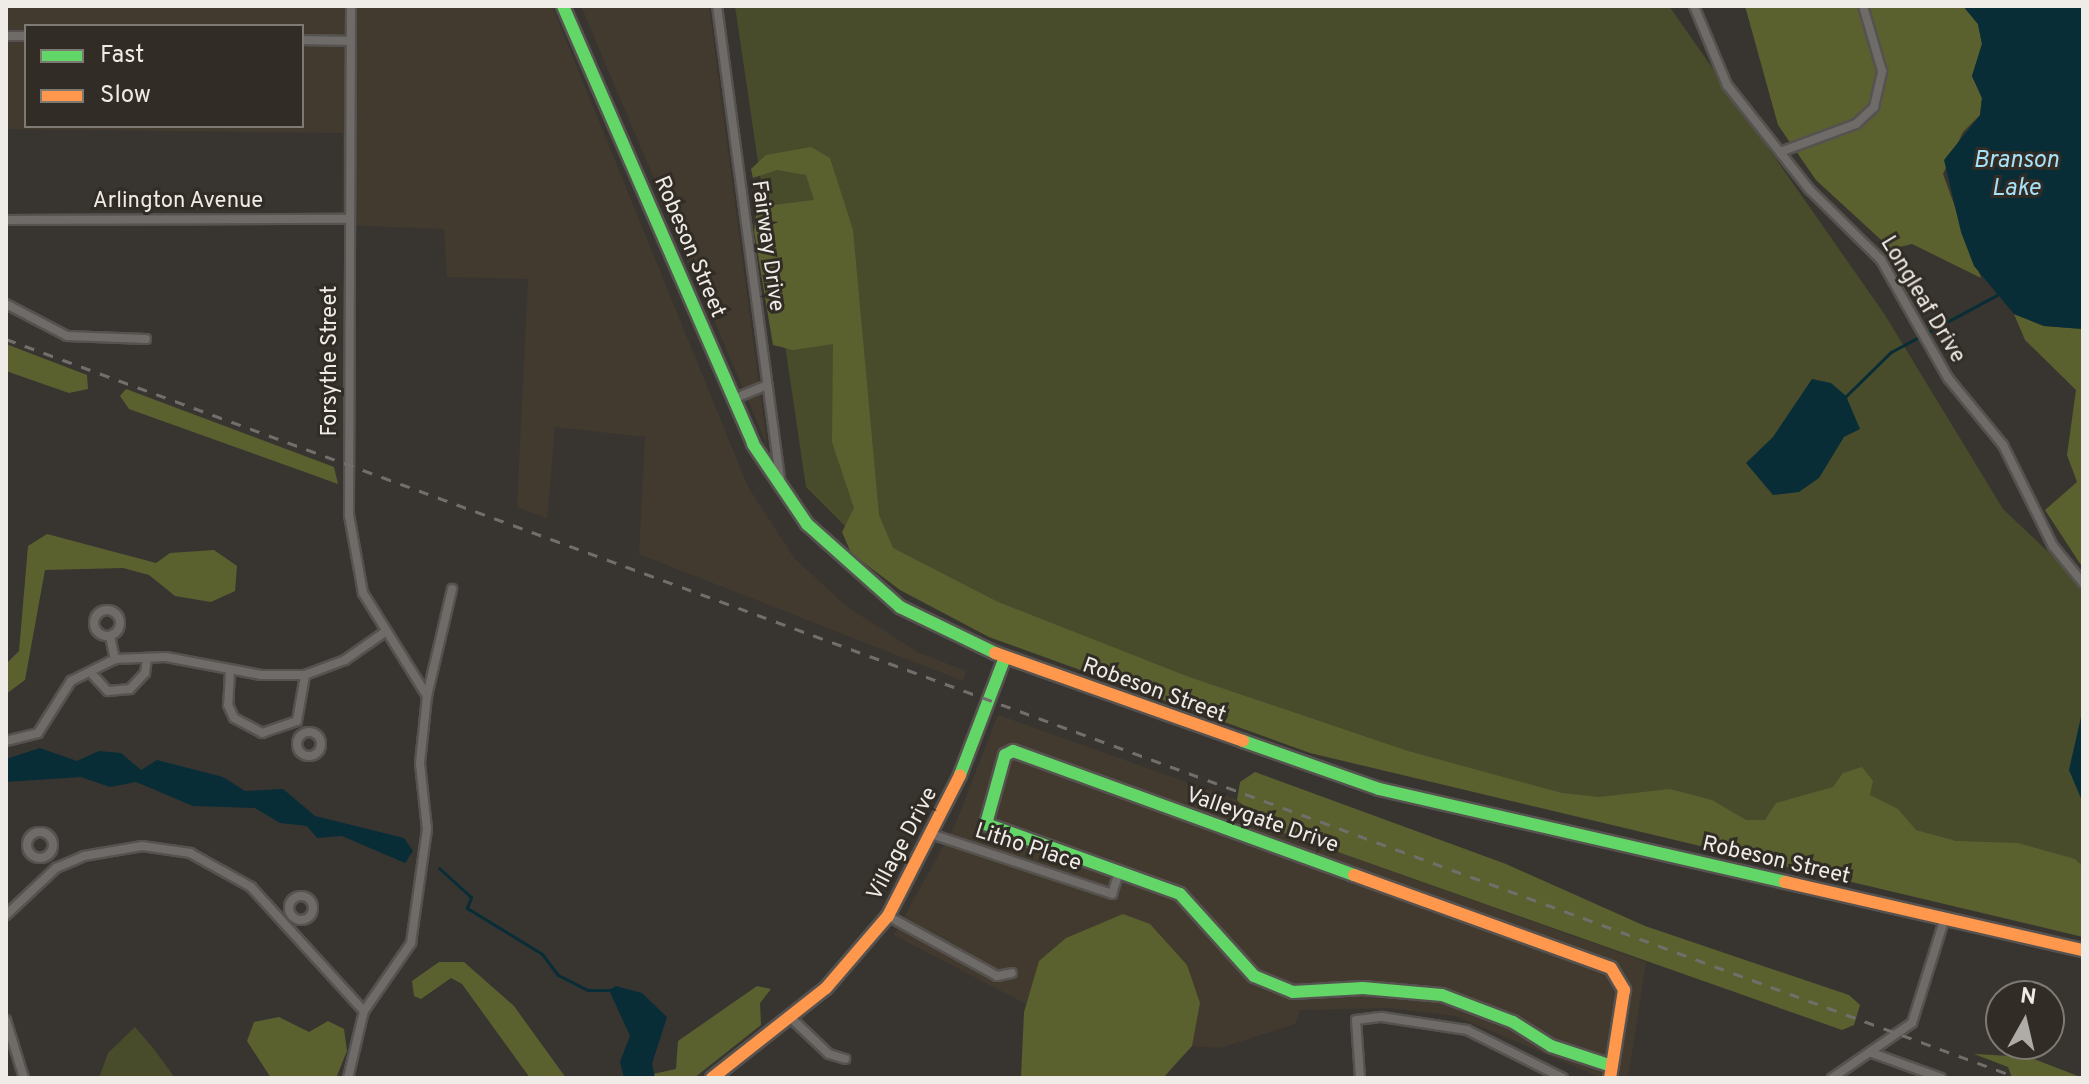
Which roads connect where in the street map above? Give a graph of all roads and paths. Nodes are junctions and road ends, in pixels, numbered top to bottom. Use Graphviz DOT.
graph roads {
  1 [pos="351,6"];
  2 [pos="563,6"];
  3 [pos="717,6"];
  4 [pos="1694,6"];
  5 [pos="1863,6"];
  6 [pos="304,40"];
  7 [pos="351,41"];
  8 [pos="1780,152"];
  9 [pos="350,219"];
  10 [pos="6,220"];
  11 [pos="6,304"];
  12 [pos="146,339"];
  13 [pos="767,385"];
  14 [pos="733,399"];
  15 [pos="782,491"];
  16 [pos="2083,583"];
  17 [pos="452,589"];
  18 [pos="385,632"];
  19 [pos="110,636"];
  20 [pos="1005,657"];
  21 [pos="147,658"];
  22 [pos="115,659"];
  23 [pos="230,671"];
  24 [pos="90,672"];
  25 [pos="305,675"];
  26 [pos="427,696"];
  27 [pos="293,724"];
  28 [pos="302,734"];
  29 [pos="6,741"];
  30 [pos="934,835"];
  31 [pos="47,856"];
  32 [pos="56,868"];
  33 [pos="1120,870"];
  34 [pos="6,915"];
  35 [pos="888,916"];
  36 [pos="1945,918"];
  37 [pos="2083,950"];
  38 [pos="1012,973"];
  39 [pos="364,1011"];
  40 [pos="791,1018"];
  41 [pos="6,1020"];
  42 [pos="1872,1053"];
  43 [pos="845,1059"];
  44 [pos="1611,1072"];
  45 [pos="24,1078"];
  46 [pos="348,1078"];
  47 [pos="712,1078"];
  48 [pos="1360,1078"];
  49 [pos="1563,1078"];
  50 [pos="1832,1078"];
  51 [pos="1941,1078"];
  1 -- 7 [label="street, Forsythe Street"];
  2 -- 14 [label="main road, Robeson Street"];
  3 -- 13 [label="street, Fairway Drive"];
  4 -- 8 [label="street, Longleaf Drive"];
  5 -- 8 [label="street"];
  6 -- 7 [label="street"];
  7 -- 9 [label="street, Forsythe Street"];
  8 -- 16 [label="street, Longleaf Drive"];
  9 -- 10 [label="street, Arlington Avenue"];
  9 -- 18 [label="street, Forsythe Street"];
  11 -- 12 [label="street"];
  13 -- 14 [label="street"];
  13 -- 15 [label="street, Fairway Drive"];
  14 -- 15 [label="main road, Robeson Street"];
  15 -- 20 [label="main road, Robeson Street"];
  17 -- 26 [label="street"];
  18 -- 25 [label="street"];
  18 -- 26 [label="street, Forsythe Street"];
  19 -- 22 [label="street"];
  20 -- 30 [label="main road, Village Drive"];
  20 -- 36 [label="main road, Robeson Street"];
  21 -- 22 [label="street"];
  21 -- 23 [label="street"];
  21 -- 24 [label="street"];
  22 -- 24 [label="street"];
  23 -- 25 [label="street"];
  23 -- 27 [label="street"];
  24 -- 29 [label="street"];
  25 -- 27 [label="street"];
  26 -- 39 [label="street"];
  27 -- 28 [label="street"];
  30 -- 33 [label="street, Litho Place"];
  30 -- 35 [label="main road, Village Drive"];
  31 -- 32 [label="street"];
  32 -- 34 [label="street"];
  32 -- 39 [label="street"];
  33 -- 44 [label="main road, Valleygate Drive"];
  33 -- 44 [label="main road, Valleygate Drive"];
  35 -- 38 [label="street"];
  35 -- 40 [label="main road, Village Drive"];
  36 -- 37 [label="main road, Robeson Street"];
  36 -- 42 [label="street"];
  39 -- 46 [label="street"];
  40 -- 43 [label="street"];
  40 -- 47 [label="main road, Village Drive"];
  41 -- 45 [label="street"];
  42 -- 50 [label="street"];
  42 -- 51 [label="street"];
  48 -- 49 [label="street"];
}
